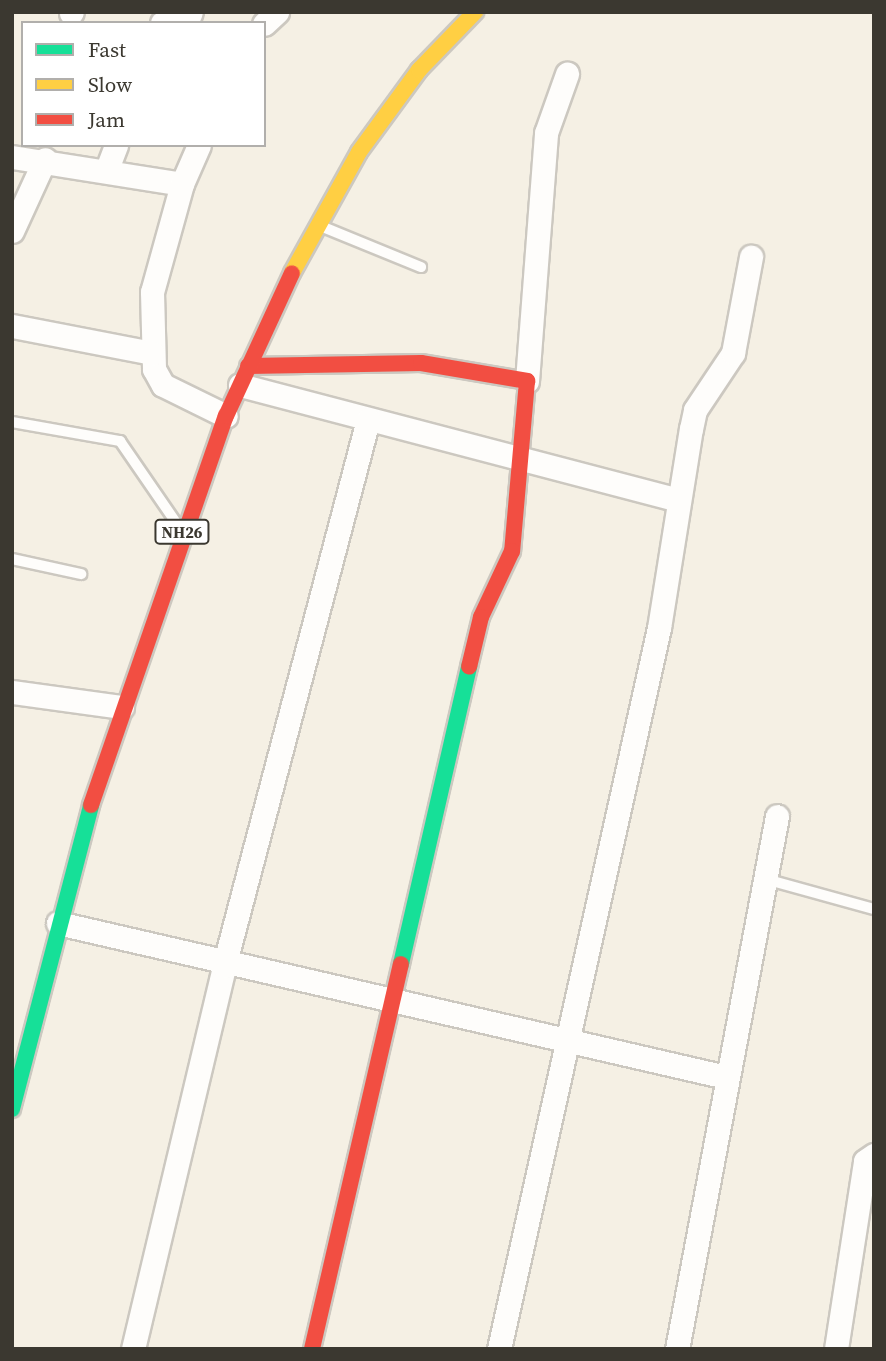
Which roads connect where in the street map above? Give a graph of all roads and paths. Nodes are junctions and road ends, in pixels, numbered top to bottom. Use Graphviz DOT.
graph roads {
  1 [pos="475,12"];
  2 [pos="567,74"];
  3 [pos="115,147"];
  4 [pos="198,147"];
  5 [pos="12,157"];
  6 [pos="45,159"];
  7 [pos="107,169"];
  8 [pos="182,184"];
  9 [pos="317,223"];
  10 [pos="12,231"];
  11 [pos="751,257"];
  12 [pos="421,267"];
  13 [pos="12,326"];
  14 [pos="152,353"];
  15 [pos="244,376"];
  16 [pos="527,381"];
  17 [pos="226,416"];
  18 [pos="368,420"];
  19 [pos="12,422"];
  20 [pos="519,459"];
  21 [pos="678,500"];
  22 [pos="182,533"];
  23 [pos="12,559"];
  24 [pos="81,574"];
  25 [pos="12,692"];
  26 [pos="122,707"];
  27 [pos="777,816"];
  28 [pos="765,879"];
  29 [pos="874,909"];
  30 [pos="58,923"];
  31 [pos="224,966"];
  32 [pos="388,1001"];
  33 [pos="567,1042"];
  34 [pos="726,1077"];
  35 [pos="12,1109"];
  36 [pos="874,1155"];
  37 [pos="133,1349"];
  38 [pos="312,1349"];
  39 [pos="499,1349"];
  40 [pos="677,1349"];
  41 [pos="836,1349"];
  1 -- 9 [label="main road, NH26"];
  2 -- 16 [label="street"];
  3 -- 7 [label="street"];
  4 -- 8 [label="street"];
  5 -- 6 [label="street"];
  6 -- 7 [label="street"];
  6 -- 10 [label="street"];
  7 -- 8 [label="street"];
  8 -- 14 [label="street"];
  9 -- 12 [label="lane"];
  9 -- 15 [label="main road, NH26"];
  11 -- 21 [label="street"];
  13 -- 14 [label="street"];
  14 -- 17 [label="street"];
  15 -- 16 [label="main road"];
  15 -- 17 [label="main road, NH26"];
  15 -- 18 [label="street"];
  16 -- 20 [label="main road"];
  17 -- 22 [label="main road, NH26"];
  18 -- 20 [label="street"];
  18 -- 31 [label="street"];
  19 -- 22 [label="lane"];
  20 -- 21 [label="street"];
  20 -- 32 [label="main road"];
  21 -- 33 [label="street"];
  22 -- 26 [label="main road, NH26"];
  23 -- 24 [label="lane"];
  25 -- 26 [label="street"];
  26 -- 30 [label="main road, NH26"];
  27 -- 28 [label="street"];
  28 -- 29 [label="lane"];
  28 -- 34 [label="street"];
  30 -- 31 [label="street"];
  30 -- 35 [label="main road, NH26"];
  31 -- 32 [label="street"];
  31 -- 37 [label="street"];
  32 -- 33 [label="street"];
  32 -- 38 [label="main road"];
  33 -- 34 [label="street"];
  33 -- 39 [label="street"];
  34 -- 40 [label="street"];
  36 -- 41 [label="street"];
}
